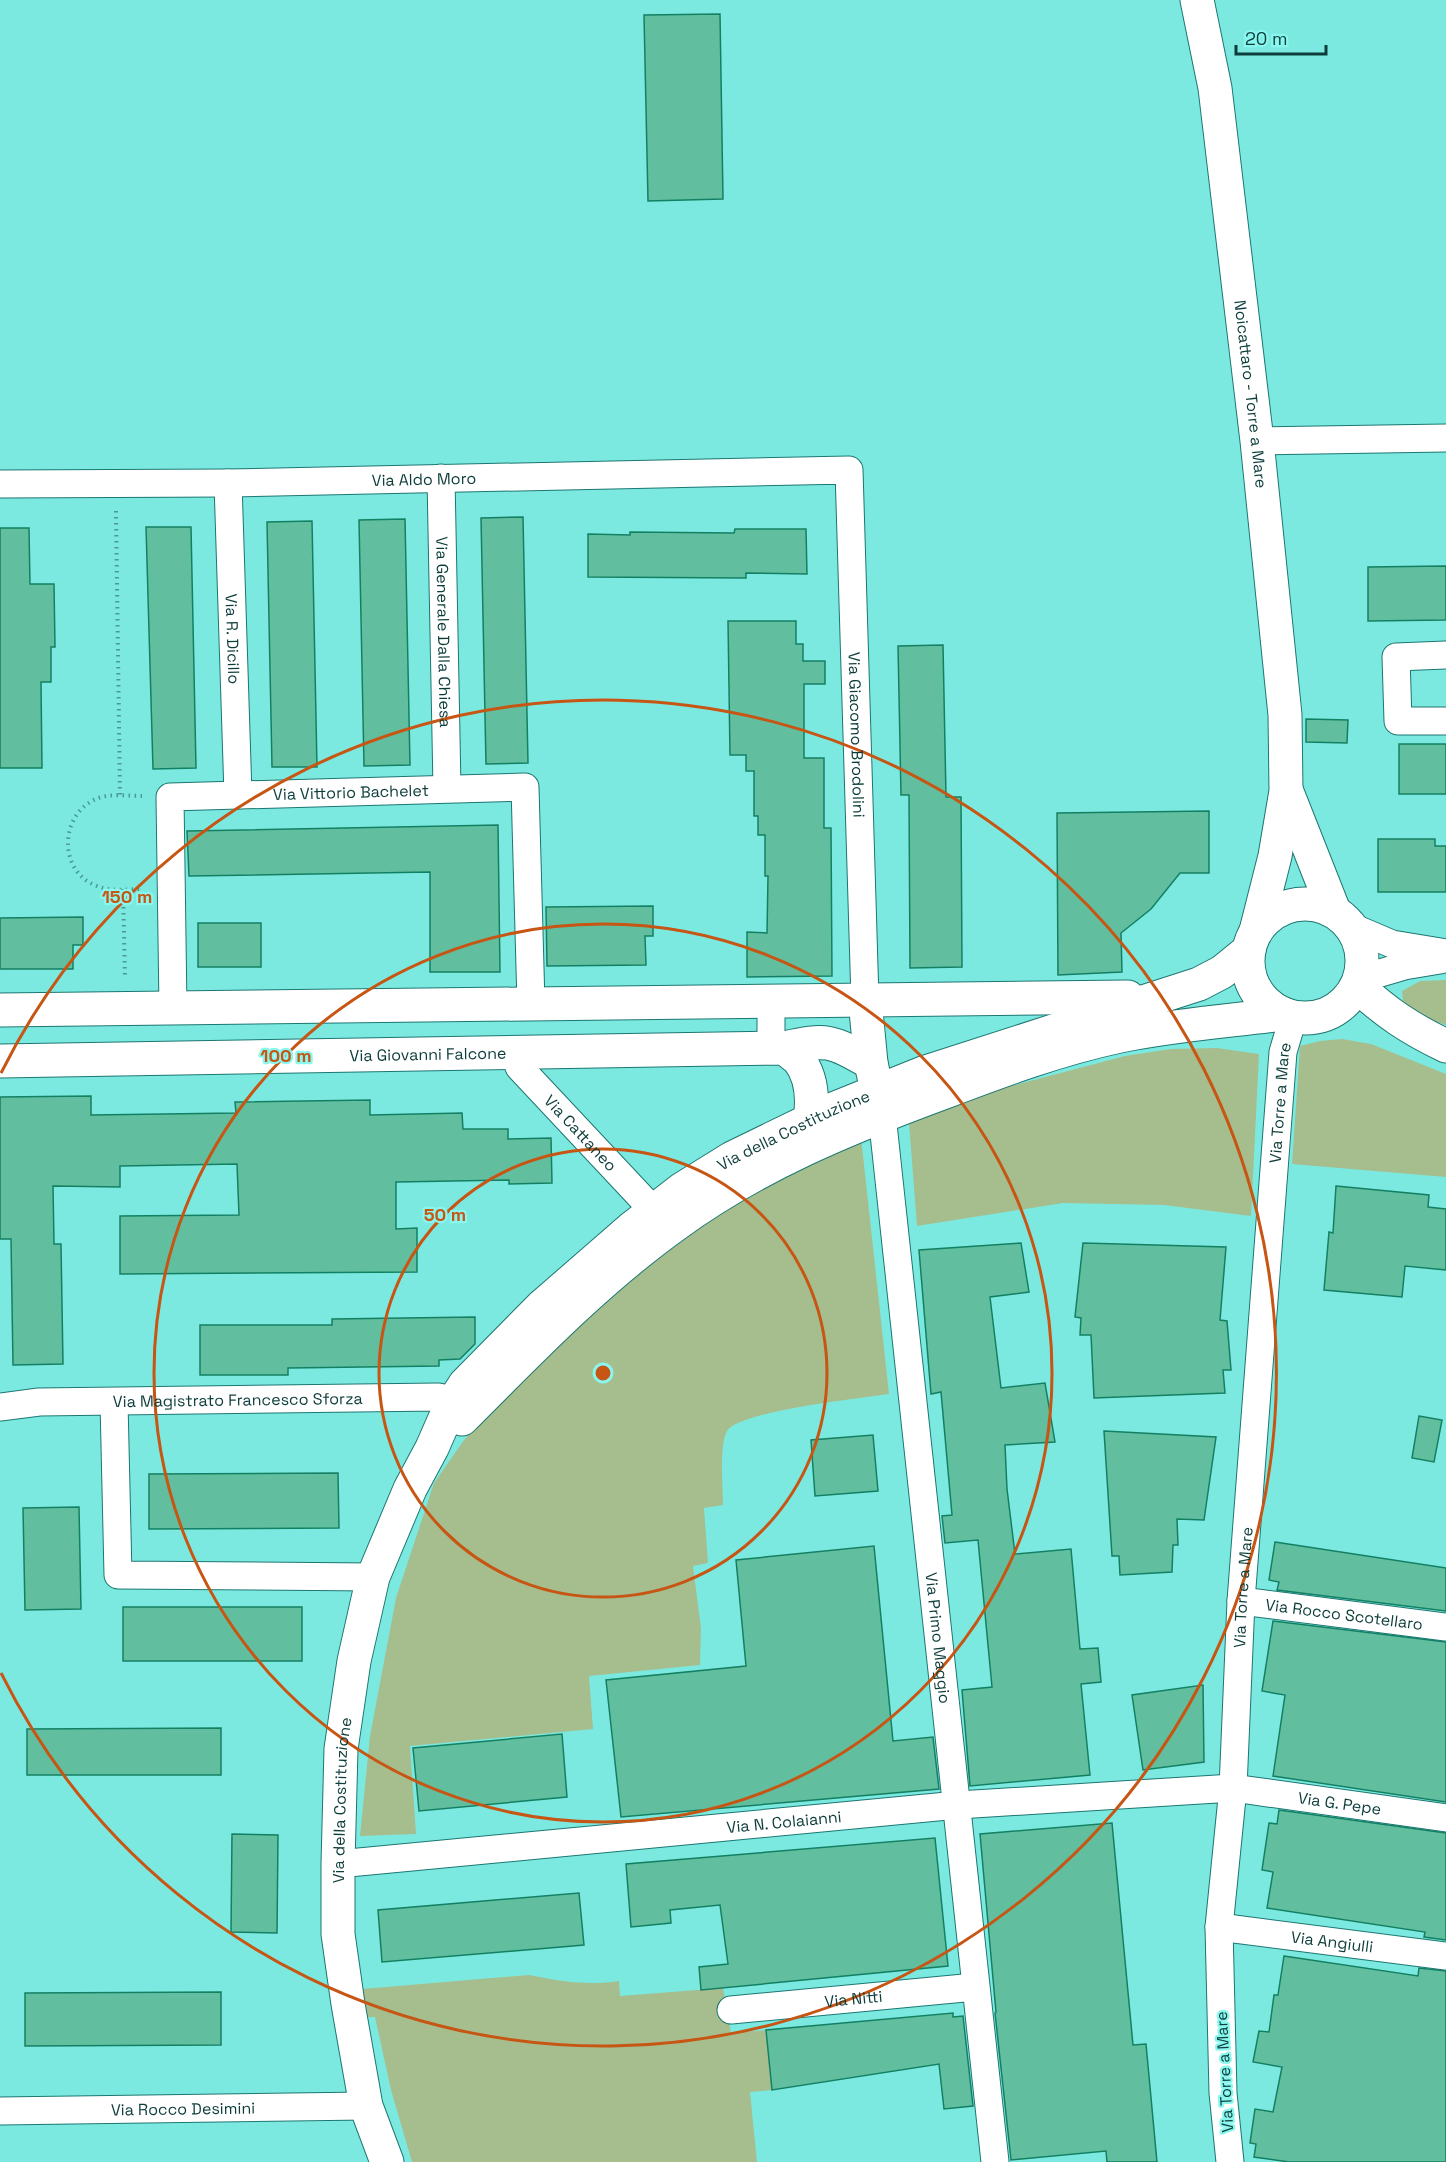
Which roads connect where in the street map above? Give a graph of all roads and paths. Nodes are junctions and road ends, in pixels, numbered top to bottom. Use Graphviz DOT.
graph roads {
  1 [pos="1197,0"];
  2 [pos="1446,438"];
  3 [pos="1257,441"];
  4 [pos="849,470"];
  5 [pos="441,478"];
  6 [pos="228,483"];
  7 [pos="0,484"];
  8 [pos="116,484"];
  9 [pos="1446,656"];
  10 [pos="1446,720"];
  11 [pos="447,788"];
  12 [pos="1286,791"];
  13 [pos="238,795"];
  14 [pos="120,796"];
  15 [pos="170,797"];
  16 [pos="123,889"];
  17 [pos="171,889"];
  18 [pos="1343,919"];
  19 [pos="1252,940"];
  20 [pos="1446,953"];
  21 [pos="1446,959"];
  22 [pos="1358,982"];
  23 [pos="1166,994"];
  24 [pos="865,1000"];
  25 [pos="771,1001"];
  26 [pos="531,1004"];
  27 [pos="125,1008"];
  28 [pos="173,1008"];
  29 [pos="0,1010"];
  30 [pos="1292,1016"];
  31 [pos="1446,1046"];
  32 [pos="778,1048"];
  33 [pos="514,1052"];
  34 [pos="0,1061"];
  35 [pos="877,1090"];
  36 [pos="810,1120"];
  37 [pos="654,1211"];
  38 [pos="114,1402"];
  39 [pos="465,1404"];
  40 [pos="0,1407"];
  41 [pos="373,1577"];
  42 [pos="1241,1601"];
  43 [pos="1446,1627"];
  44 [pos="1233,1788"];
  45 [pos="958,1805"];
  46 [pos="1446,1818"];
  47 [pos="338,1864"];
  48 [pos="1219,1927"];
  49 [pos="1446,1956"];
  50 [pos="975,1987"];
  51 [pos="731,2010"];
  52 [pos="366,2106"];
  53 [pos="0,2111"];
  54 [pos="387,2162"];
  55 [pos="995,2162"];
  56 [pos="1230,2162"];
  1 -- 3 [label="street, Noicattaro - Torre a Mare"];
  2 -- 3 [label="street"];
  3 -- 12 [label="street, Noicattaro - Torre a Mare"];
  4 -- 5 [label="street, Via Aldo Moro"];
  4 -- 24 [label="street, Via Giacomo Brodolini"];
  5 -- 6 [label="street, Via Aldo Moro"];
  5 -- 11 [label="street, Via Generale Dalla Chiesa"];
  6 -- 8 [label="street, Via Aldo Moro"];
  6 -- 13 [label="street, Via R. Dicillo"];
  7 -- 8 [label="street, Via Aldo Moro"];
  8 -- 14 [label="path"];
  9 -- 10 [label="street"];
  11 -- 13 [label="street, Via Vittorio Bachelet"];
  11 -- 26 [label="street, Via Vittorio Bachelet"];
  12 -- 18 [label="street, Noicattaro - Torre a Mare"];
  12 -- 19 [label="street, Noicattaro - Torre a Mare"];
  13 -- 15 [label="street, Via Vittorio Bachelet"];
  14 -- 15 [label="path"];
  14 -- 16 [label="path"];
  15 -- 17 [label="street"];
  16 -- 17 [label="path"];
  16 -- 27 [label="path"];
  17 -- 28 [label="street"];
  18 -- 19 [label="street"];
  18 -- 20 [label="street"];
  18 -- 22 [label="street"];
  19 -- 23 [label="street, Via della Costituzione"];
  19 -- 30 [label="street"];
  21 -- 22 [label="street"];
  22 -- 30 [label="street"];
  22 -- 31 [label="street"];
  23 -- 24 [label="street"];
  23 -- 35 [label="street, Via della Costituzione"];
  24 -- 25 [label="street"];
  24 -- 35 [label="street"];
  25 -- 26 [label="street"];
  25 -- 32 [label="street"];
  26 -- 28 [label="street"];
  27 -- 28 [label="street"];
  27 -- 29 [label="street"];
  30 -- 35 [label="street, Via della Costituzione"];
  30 -- 42 [label="street, Via Torre a Mare"];
  32 -- 33 [label="street, Via Giovanni Falcone"];
  32 -- 35 [label="street, Via Giovanni Falcone"];
  32 -- 36 [label="street"];
  33 -- 34 [label="street, Via Giovanni Falcone"];
  33 -- 37 [label="street, Via Cattaneo"];
  35 -- 36 [label="street, Via della Costituzione"];
  35 -- 39 [label="street, Via della Costituzione"];
  35 -- 45 [label="street, Via Primo Maggio"];
  36 -- 37 [label="street, Via della Costituzione"];
  37 -- 39 [label="street, Via della Costituzione"];
  38 -- 39 [label="street, Via Magistrato Francesco Sforza"];
  38 -- 40 [label="street, Via Magistrato Francesco Sforza"];
  38 -- 41 [label="street"];
  39 -- 41 [label="street, Via della Costituzione"];
  41 -- 47 [label="street, Via della Costituzione"];
  42 -- 43 [label="street, Via Rocco Scotellaro"];
  42 -- 44 [label="street, Via Torre a Mare"];
  44 -- 45 [label="street, Via N. Colaianni"];
  44 -- 46 [label="street, Via G. Pepe"];
  44 -- 48 [label="street, Via Torre a Mare"];
  45 -- 47 [label="street, Via N. Colaianni"];
  45 -- 50 [label="street, Via Primo Maggio"];
  47 -- 52 [label="street, Via della Costituzione"];
  48 -- 49 [label="street, Via Angiulli"];
  48 -- 56 [label="street, Via Torre a Mare"];
  50 -- 51 [label="street, Via Nitti"];
  50 -- 55 [label="street, Via Primo Maggio"];
  52 -- 53 [label="street, Via Rocco Desimini"];
  52 -- 54 [label="street, Via della Costituzione"];
}
